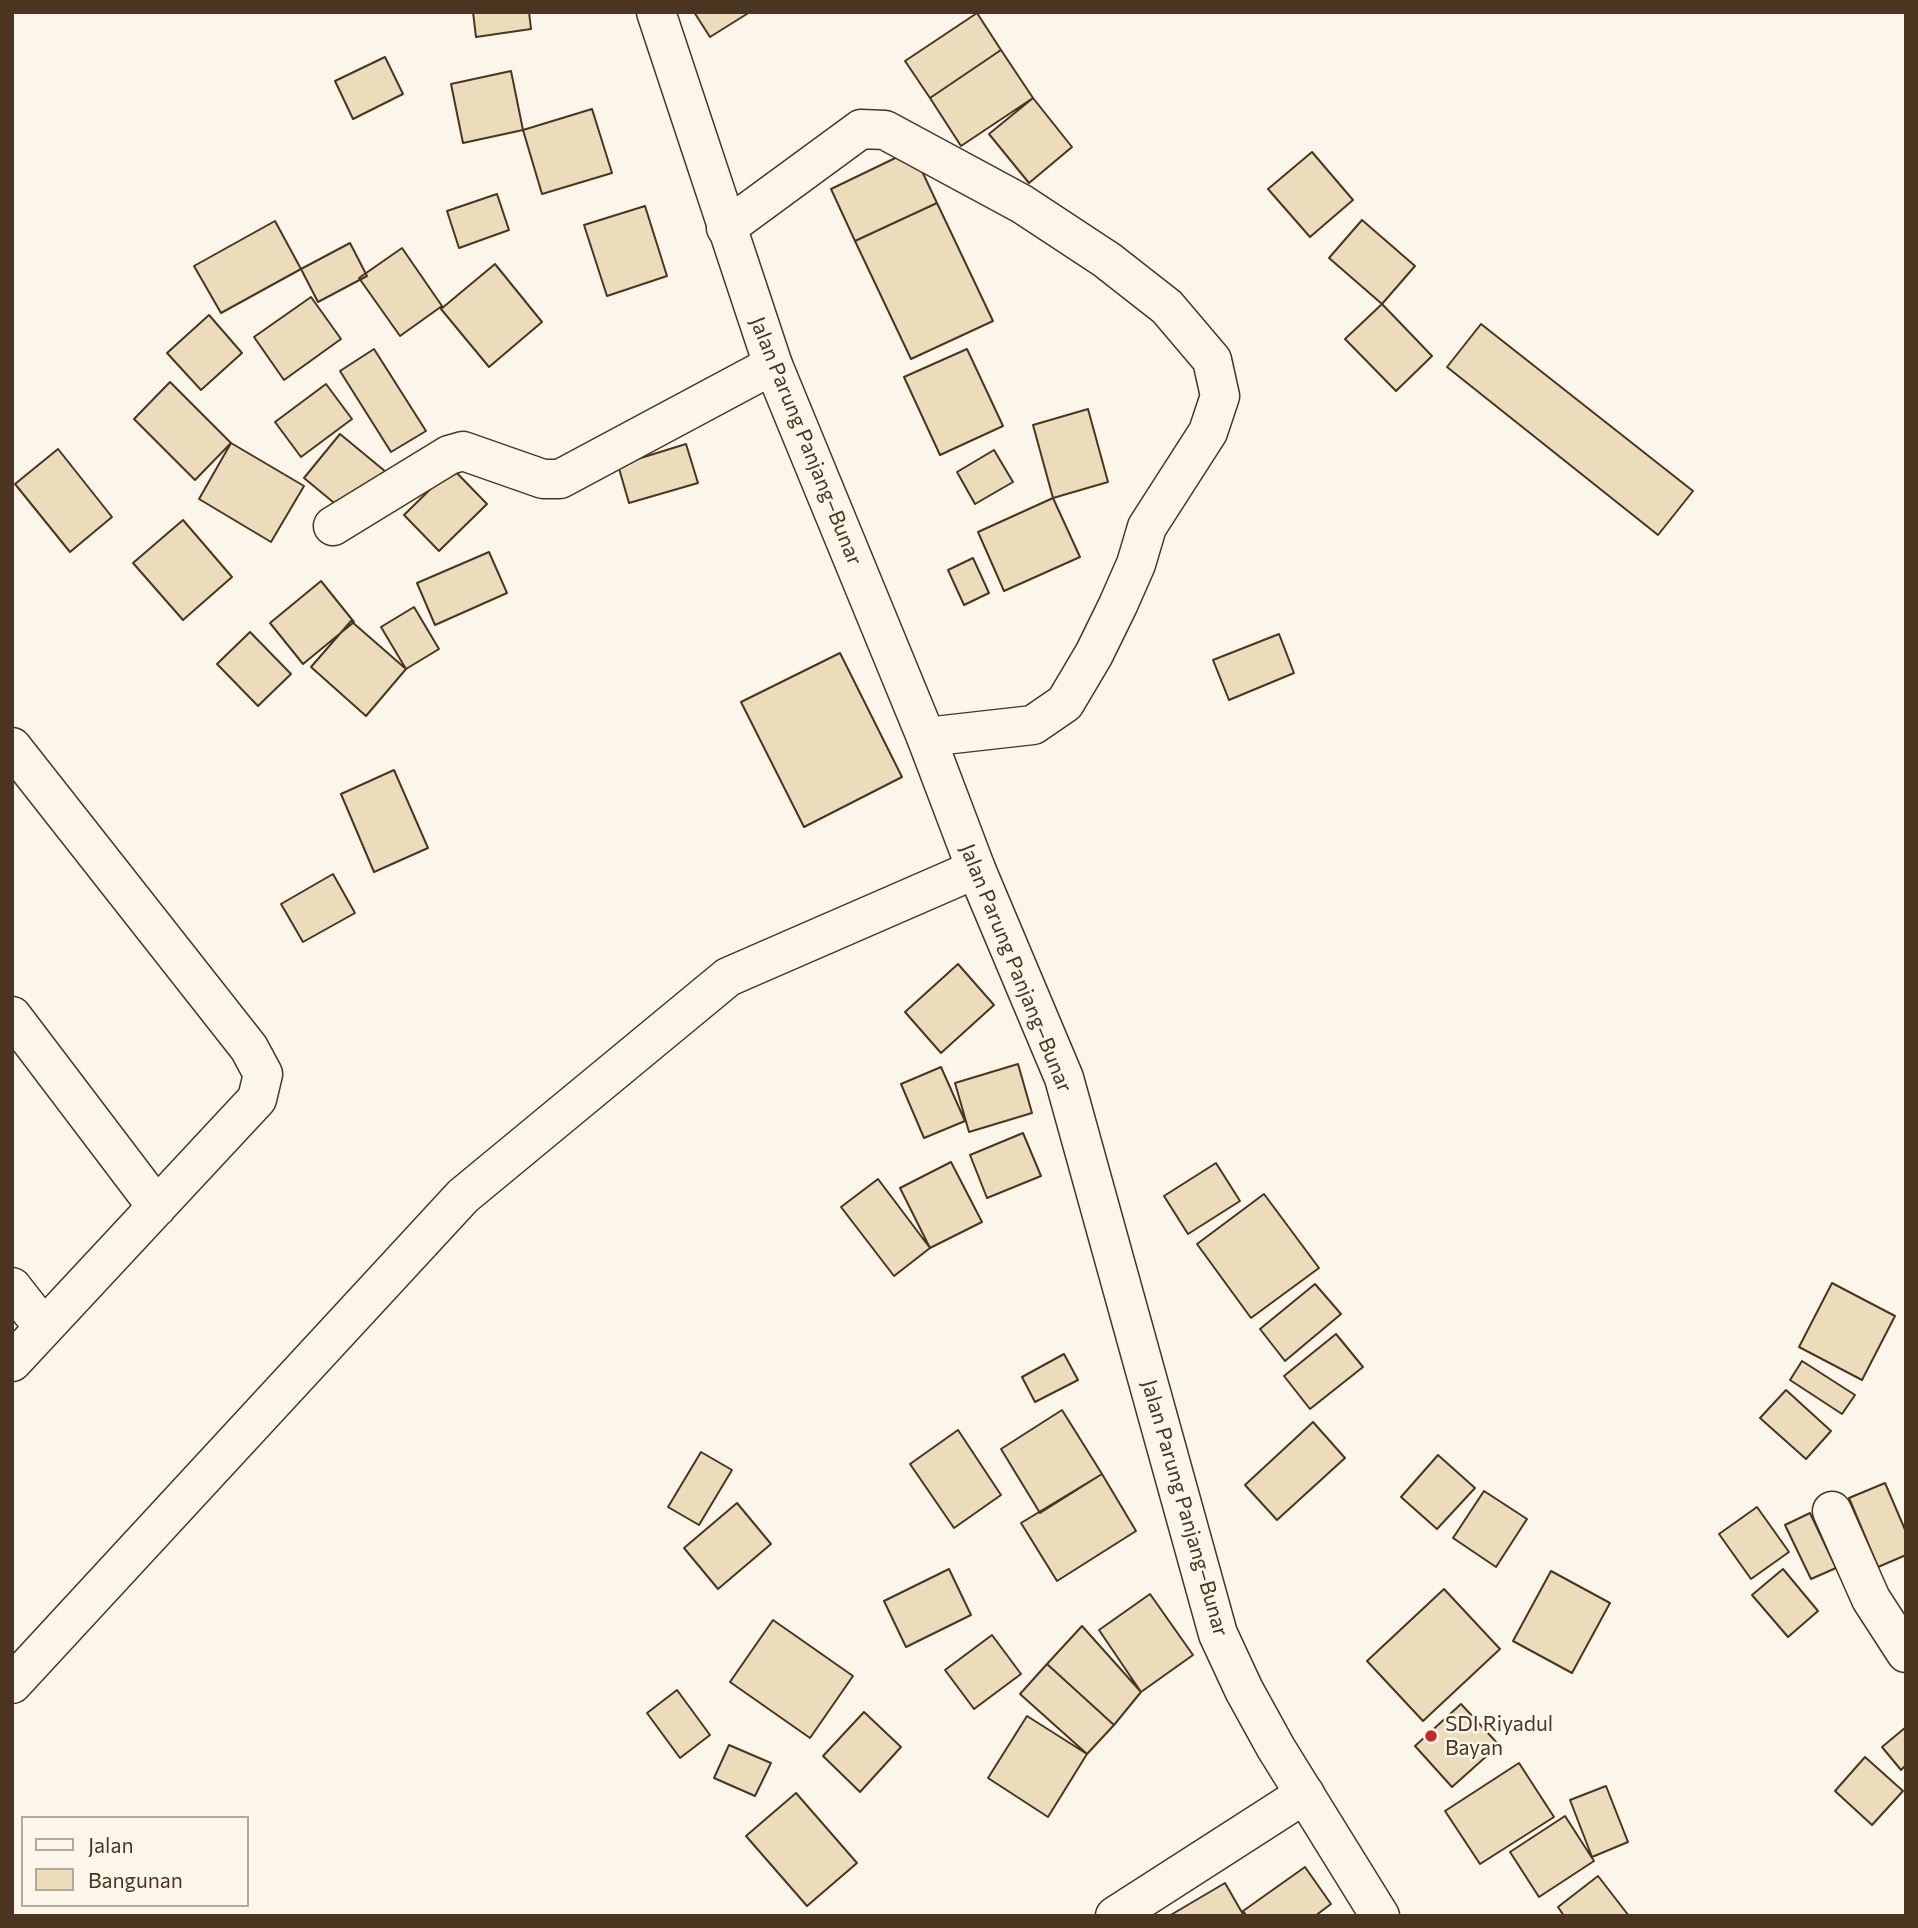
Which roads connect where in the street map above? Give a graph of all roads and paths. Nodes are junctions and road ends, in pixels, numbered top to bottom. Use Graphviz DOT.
graph roads {
  1 [pos="656,12"];
  2 [pos="726,228"];
  3 [pos="773,365"];
  4 [pos="333,526"];
  5 [pos="926,737"];
  6 [pos="12,747"];
  7 [pos="976,869"];
  8 [pos="12,1016"];
  9 [pos="157,1207"];
  10 [pos="12,1287"];
  11 [pos="44,1328"];
  12 [pos="12,1362"];
  13 [pos="1832,1511"];
  14 [pos="1906,1653"];
  15 [pos="12,1684"];
  16 [pos="1305,1794"];
  17 [pos="1115,1916"];
  18 [pos="1380,1916"];
  1 -- 2 [label="street, Jalan Parung Panjang–Bunar"];
  2 -- 3 [label="street, Jalan Parung Panjang–Bunar"];
  2 -- 5 [label="street"];
  3 -- 4 [label="street"];
  3 -- 5 [label="street, Jalan Parung Panjang–Bunar"];
  5 -- 7 [label="street, Jalan Parung Panjang–Bunar"];
  6 -- 9 [label="street"];
  7 -- 15 [label="street"];
  7 -- 16 [label="street, Jalan Parung Panjang–Bunar"];
  8 -- 9 [label="street"];
  9 -- 11 [label="street"];
  10 -- 11 [label="street"];
  11 -- 12 [label="street"];
  13 -- 14 [label="street"];
  16 -- 17 [label="street"];
  16 -- 18 [label="street, Jalan Parung Panjang–Bunar"];
}
